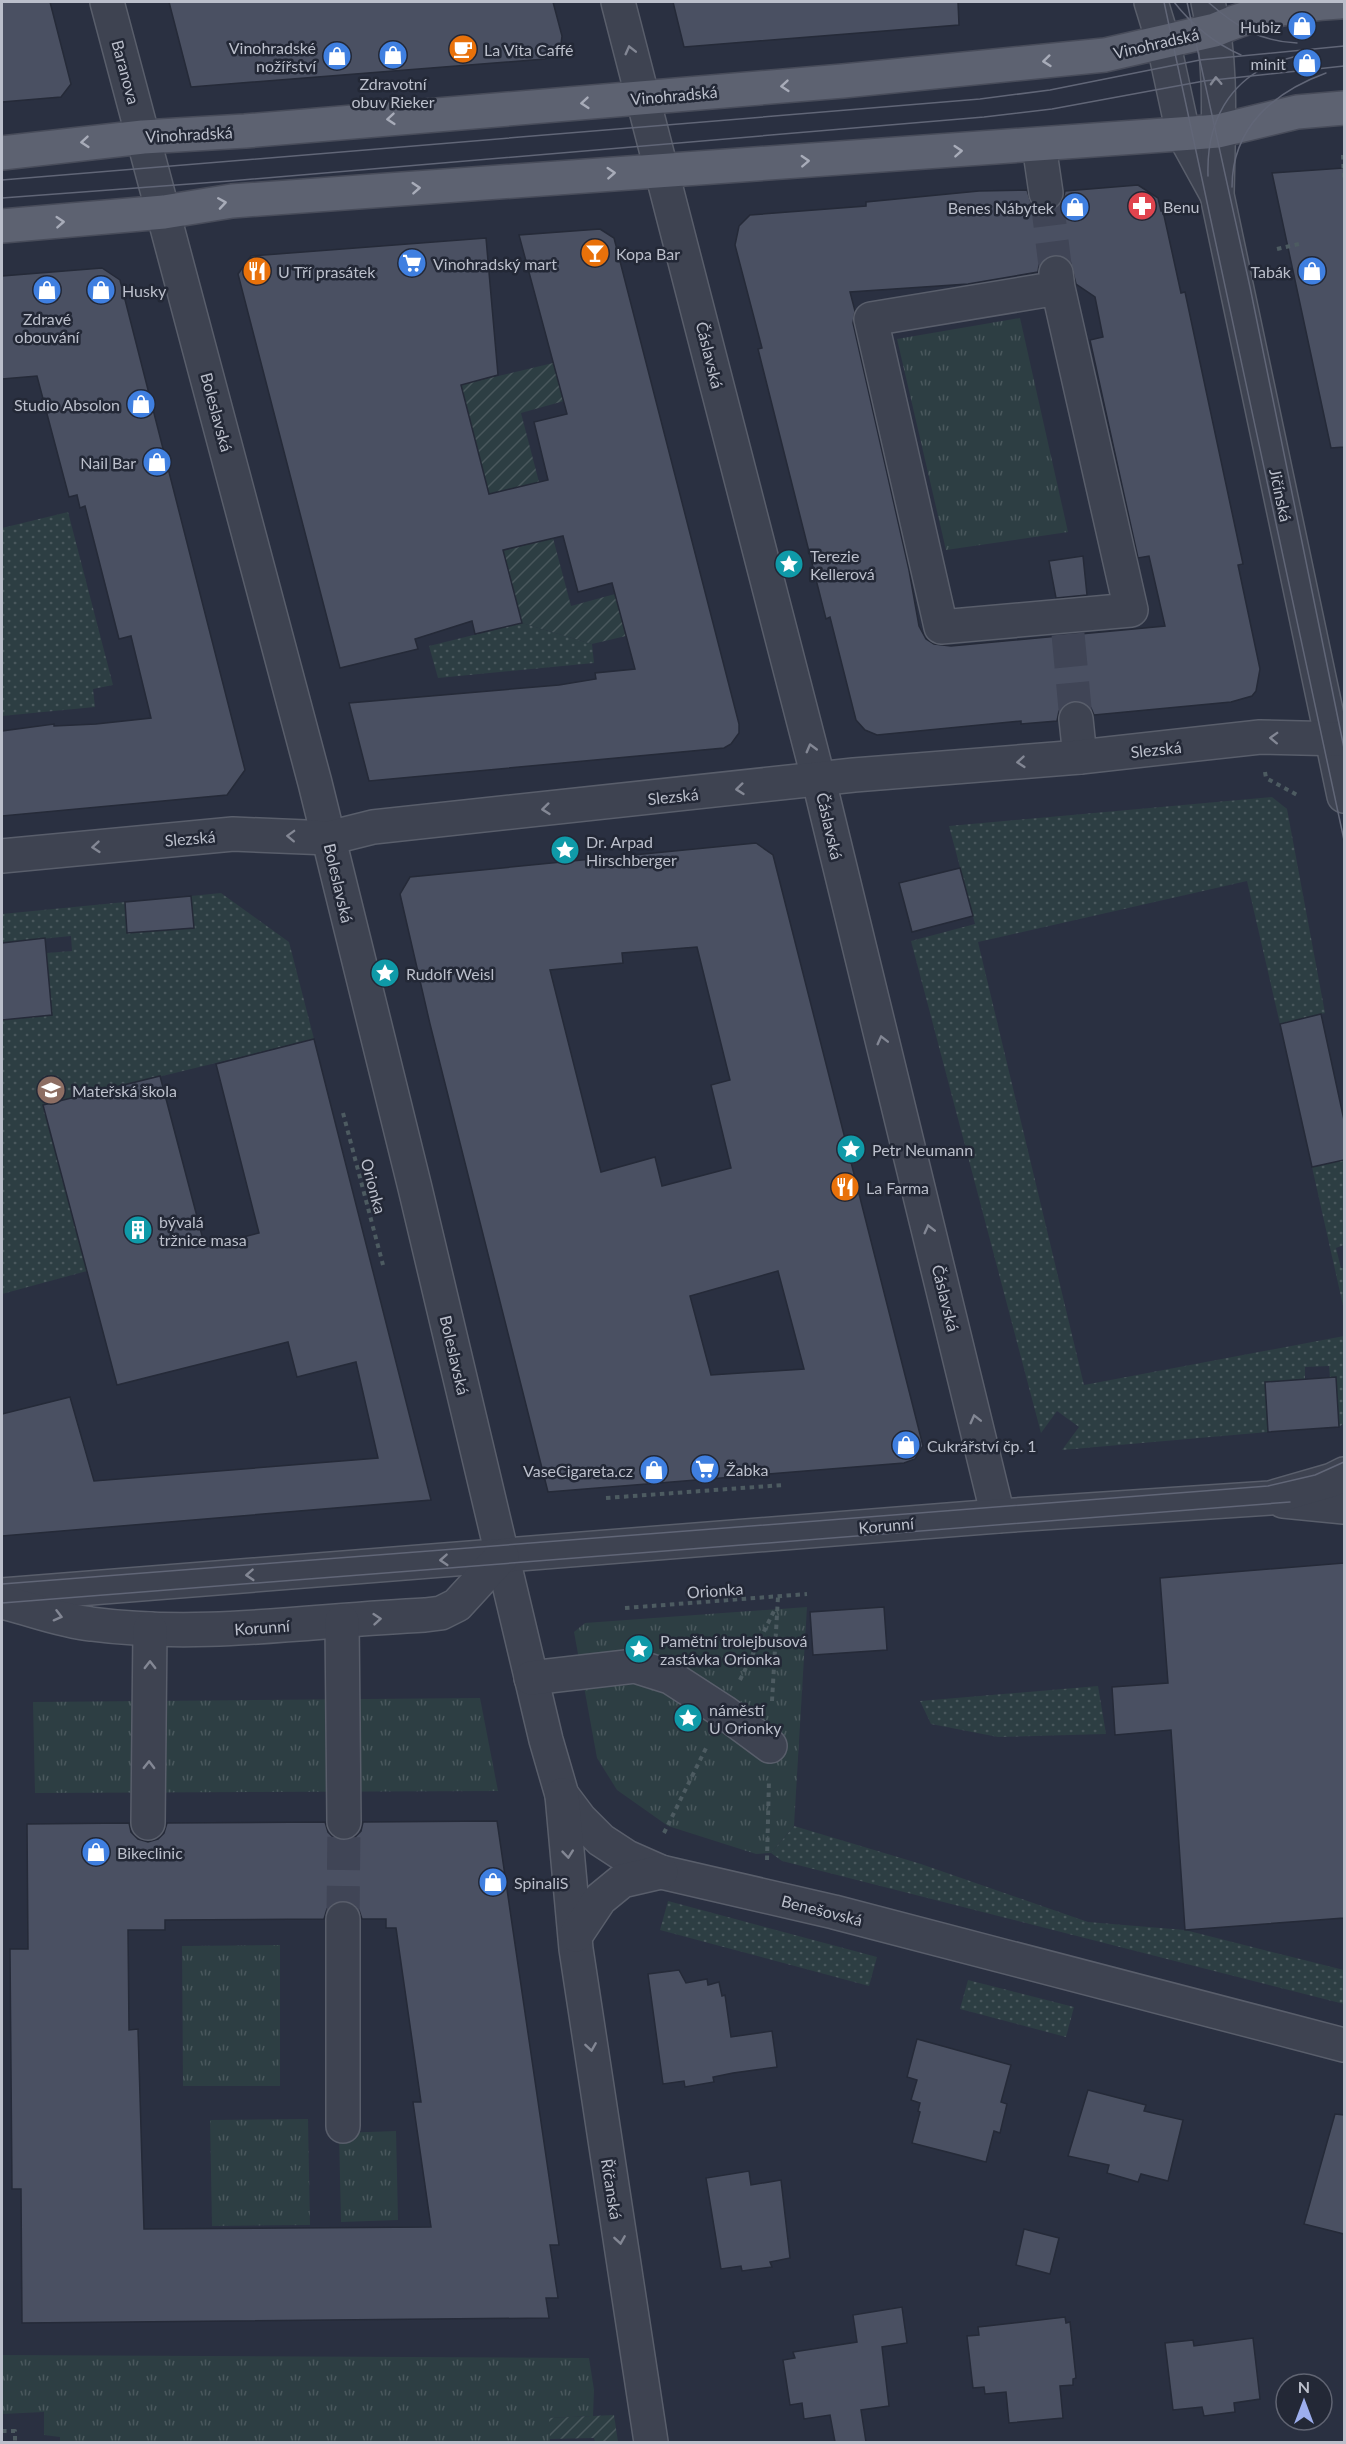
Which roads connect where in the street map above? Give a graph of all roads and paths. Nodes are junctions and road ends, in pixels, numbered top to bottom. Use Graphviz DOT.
graph roads {
  1 [pos="107,2"];
  2 [pos="618,2"];
  3 [pos="1150,2"];
  4 [pos="1340,2"];
  5 [pos="1211,16"];
  6 [pos="1163,41"];
  7 [pos="644,98"];
  8 [pos="1344,108"];
  9 [pos="1218,131"];
  10 [pos="1183,133"];
  11 [pos="143,137"];
  12 [pos="1039,145"];
  13 [pos="2,153"];
  14 [pos="1343,155"];
  15 [pos="662,170"];
  16 [pos="1344,178"];
  17 [pos="1046,193"];
  18 [pos="1217,195"];
  19 [pos="164,212"];
  20 [pos="2,226"];
  21 [pos="1299,244"];
  22 [pos="1277,249"];
  23 [pos="1067,625"];
  24 [pos="1076,719"];
  25 [pos="1339,739"];
  26 [pos="1080,757"];
  27 [pos="819,781"];
  28 [pos="1344,796"];
  29 [pos="329,838"];
  30 [pos="2,856"];
  31 [pos="343,1113"];
  32 [pos="382,1266"];
  33 [pos="1344,1474"];
  34 [pos="783,1485"];
  35 [pos="1344,1488"];
  36 [pos="606,1498"];
  37 [pos="1280,1500"];
  38 [pos="1344,1508"];
  39 [pos="998,1516"];
  40 [pos="502,1556"];
  41 [pos="807,1594"];
  42 [pos="2,1595"];
  43 [pos="2,1601"];
  44 [pos="625,1608"];
  45 [pos="342,1621"];
  46 [pos="150,1629"];
  47 [pos="531,1678"];
  48 [pos="770,1746"];
  49 [pos="562,1796"];
  50 [pos="344,1822"];
  51 [pos="148,1823"];
  52 [pos="661,1872"];
  53 [pos="343,1919"];
  54 [pos="576,1935"];
  55 [pos="1344,2045"];
  56 [pos="343,2126"];
  57 [pos="2,2431"];
  58 [pos="15,2442"];
  59 [pos="651,2442"];
  1 -- 11 [label="street, Baranova"];
  7 -- 2 [label="street, Čáslavská, one-way"];
  3 -- 6 [label="street, Jičínská"];
  4 -- 5 [label="main road, Vinohradská"];
  5 -- 6 [label="main road, Vinohradská"];
  9 -- 5 [label="street, Jičínská, one-way"];
  6 -- 7 [label="main road, Vinohradská, one-way"];
  6 -- 10 [label="street, Jičínská"];
  7 -- 11 [label="main road, Vinohradská, one-way"];
  7 -- 15 [label="street, Čáslavská"];
  8 -- 9 [label="main road"];
  9 -- 10 [label="main road"];
  9 -- 18 [label="street, Jičínská"];
  10 -- 12 [label="main road"];
  10 -- 18 [label="street, Jičínská"];
  11 -- 13 [label="main road, Vinohradská, one-way"];
  11 -- 19 [label="street, Baranova"];
  15 -- 12 [label="main road, one-way"];
  12 -- 17 [label="street"];
  14 -- 16 [label="path"];
  19 -- 15 [label="main road, one-way"];
  27 -- 15 [label="street, Čáslavská, one-way"];
  18 -- 25 [label="street, Jičínská"];
  20 -- 19 [label="main road, one-way"];
  19 -- 29 [label="street, Boleslavská"];
  21 -- 22 [label="path"];
  23 -- 23 [label="street"];
  24 -- 26 [label="street"];
  25 -- 26 [label="street, Slezská, one-way"];
  25 -- 28 [label="street, Jičínská"];
  26 -- 27 [label="street, Slezská, one-way"];
  27 -- 29 [label="street, Slezská, one-way"];
  39 -- 27 [label="street, Čáslavská, one-way"];
  29 -- 30 [label="street, Slezská, one-way"];
  29 -- 40 [label="street, Boleslavská"];
  31 -- 32 [label="path, Orionka"];
  33 -- 37 [label="street, Korunní"];
  34 -- 36 [label="path"];
  35 -- 37 [label="street"];
  37 -- 38 [label="street, Korunní"];
  37 -- 39 [label="street, Korunní"];
  39 -- 40 [label="street, Korunní"];
  40 -- 42 [label="street, Korunní, one-way"];
  45 -- 40 [label="street, Korunní, one-way"];
  40 -- 47 [label="street, Benešovská"];
  41 -- 44 [label="path, Orionka"];
  43 -- 46 [label="street, Korunní, one-way"];
  45 -- 46 [label="street, Korunní"];
  45 -- 50 [label="street"];
  51 -- 46 [label="street, one-way"];
  47 -- 48 [label="street"];
  47 -- 49 [label="street, Benešovská"];
  49 -- 52 [label="street, Benešovská"];
  49 -- 54 [label="street, Říčanská, one-way"];
  52 -- 54 [label="street"];
  52 -- 55 [label="street, Benešovská"];
  53 -- 56 [label="street"];
  54 -- 59 [label="street, Říčanská, one-way"];
  57 -- 58 [label="path"];
}
